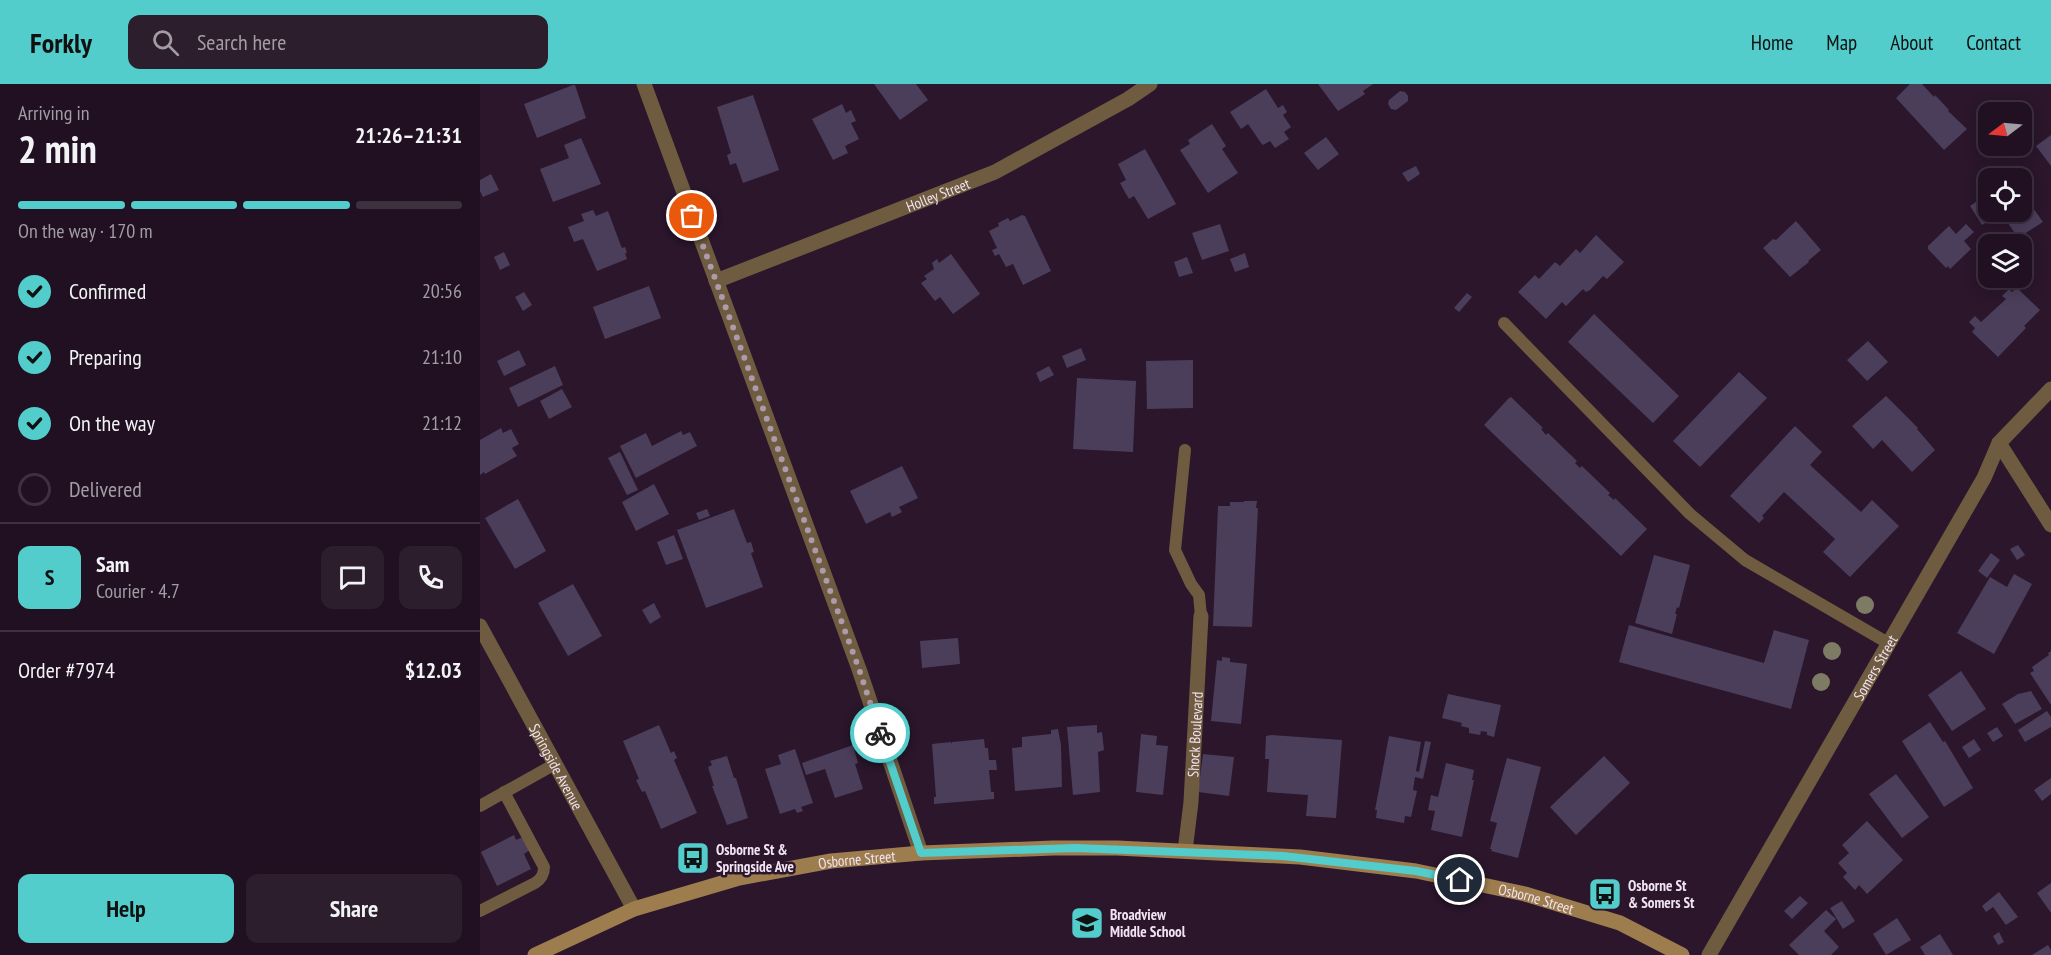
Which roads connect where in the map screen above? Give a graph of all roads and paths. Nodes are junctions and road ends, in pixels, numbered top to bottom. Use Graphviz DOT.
graph roads {
  1 [pos="644,84"];
  2 [pos="1150,84"];
  3 [pos="716,281"];
  4 [pos="1504,323"];
  5 [pos="2051,389"];
  6 [pos="1999,443"];
  7 [pos="1185,450"];
  8 [pos="2051,525"];
  9 [pos="1202,616"];
  10 [pos="480,626"];
  11 [pos="1888,643"];
  12 [pos="555,764"];
  13 [pos="504,792"];
  14 [pos="480,806"];
  15 [pos="1185,851"];
  16 [pos="921,853"];
  17 [pos="634,909"];
  18 [pos="480,911"];
  19 [pos="535,955"];
  20 [pos="1682,955"];
  21 [pos="1709,955"];
  1 -- 3 [label="street"];
  2 -- 3 [label="street, Holley Street"];
  3 -- 16 [label="street"];
  4 -- 11 [label="lane"];
  5 -- 6 [label="street, Somers Street"];
  6 -- 8 [label="street"];
  6 -- 11 [label="street, Somers Street"];
  7 -- 9 [label="lane"];
  9 -- 15 [label="street, Shock Boulevard"];
  10 -- 12 [label="street, Springside Avenue"];
  11 -- 21 [label="street, Somers Street"];
  12 -- 13 [label="lane"];
  12 -- 17 [label="street, Springside Avenue"];
  13 -- 14 [label="lane"];
  13 -- 18 [label="lane"];
  15 -- 16 [label="main road, Osborne Street"];
  15 -- 20 [label="main road, Osborne Street"];
  16 -- 17 [label="main road, Osborne Street"];
  17 -- 19 [label="main road, Osborne Street"];
}
